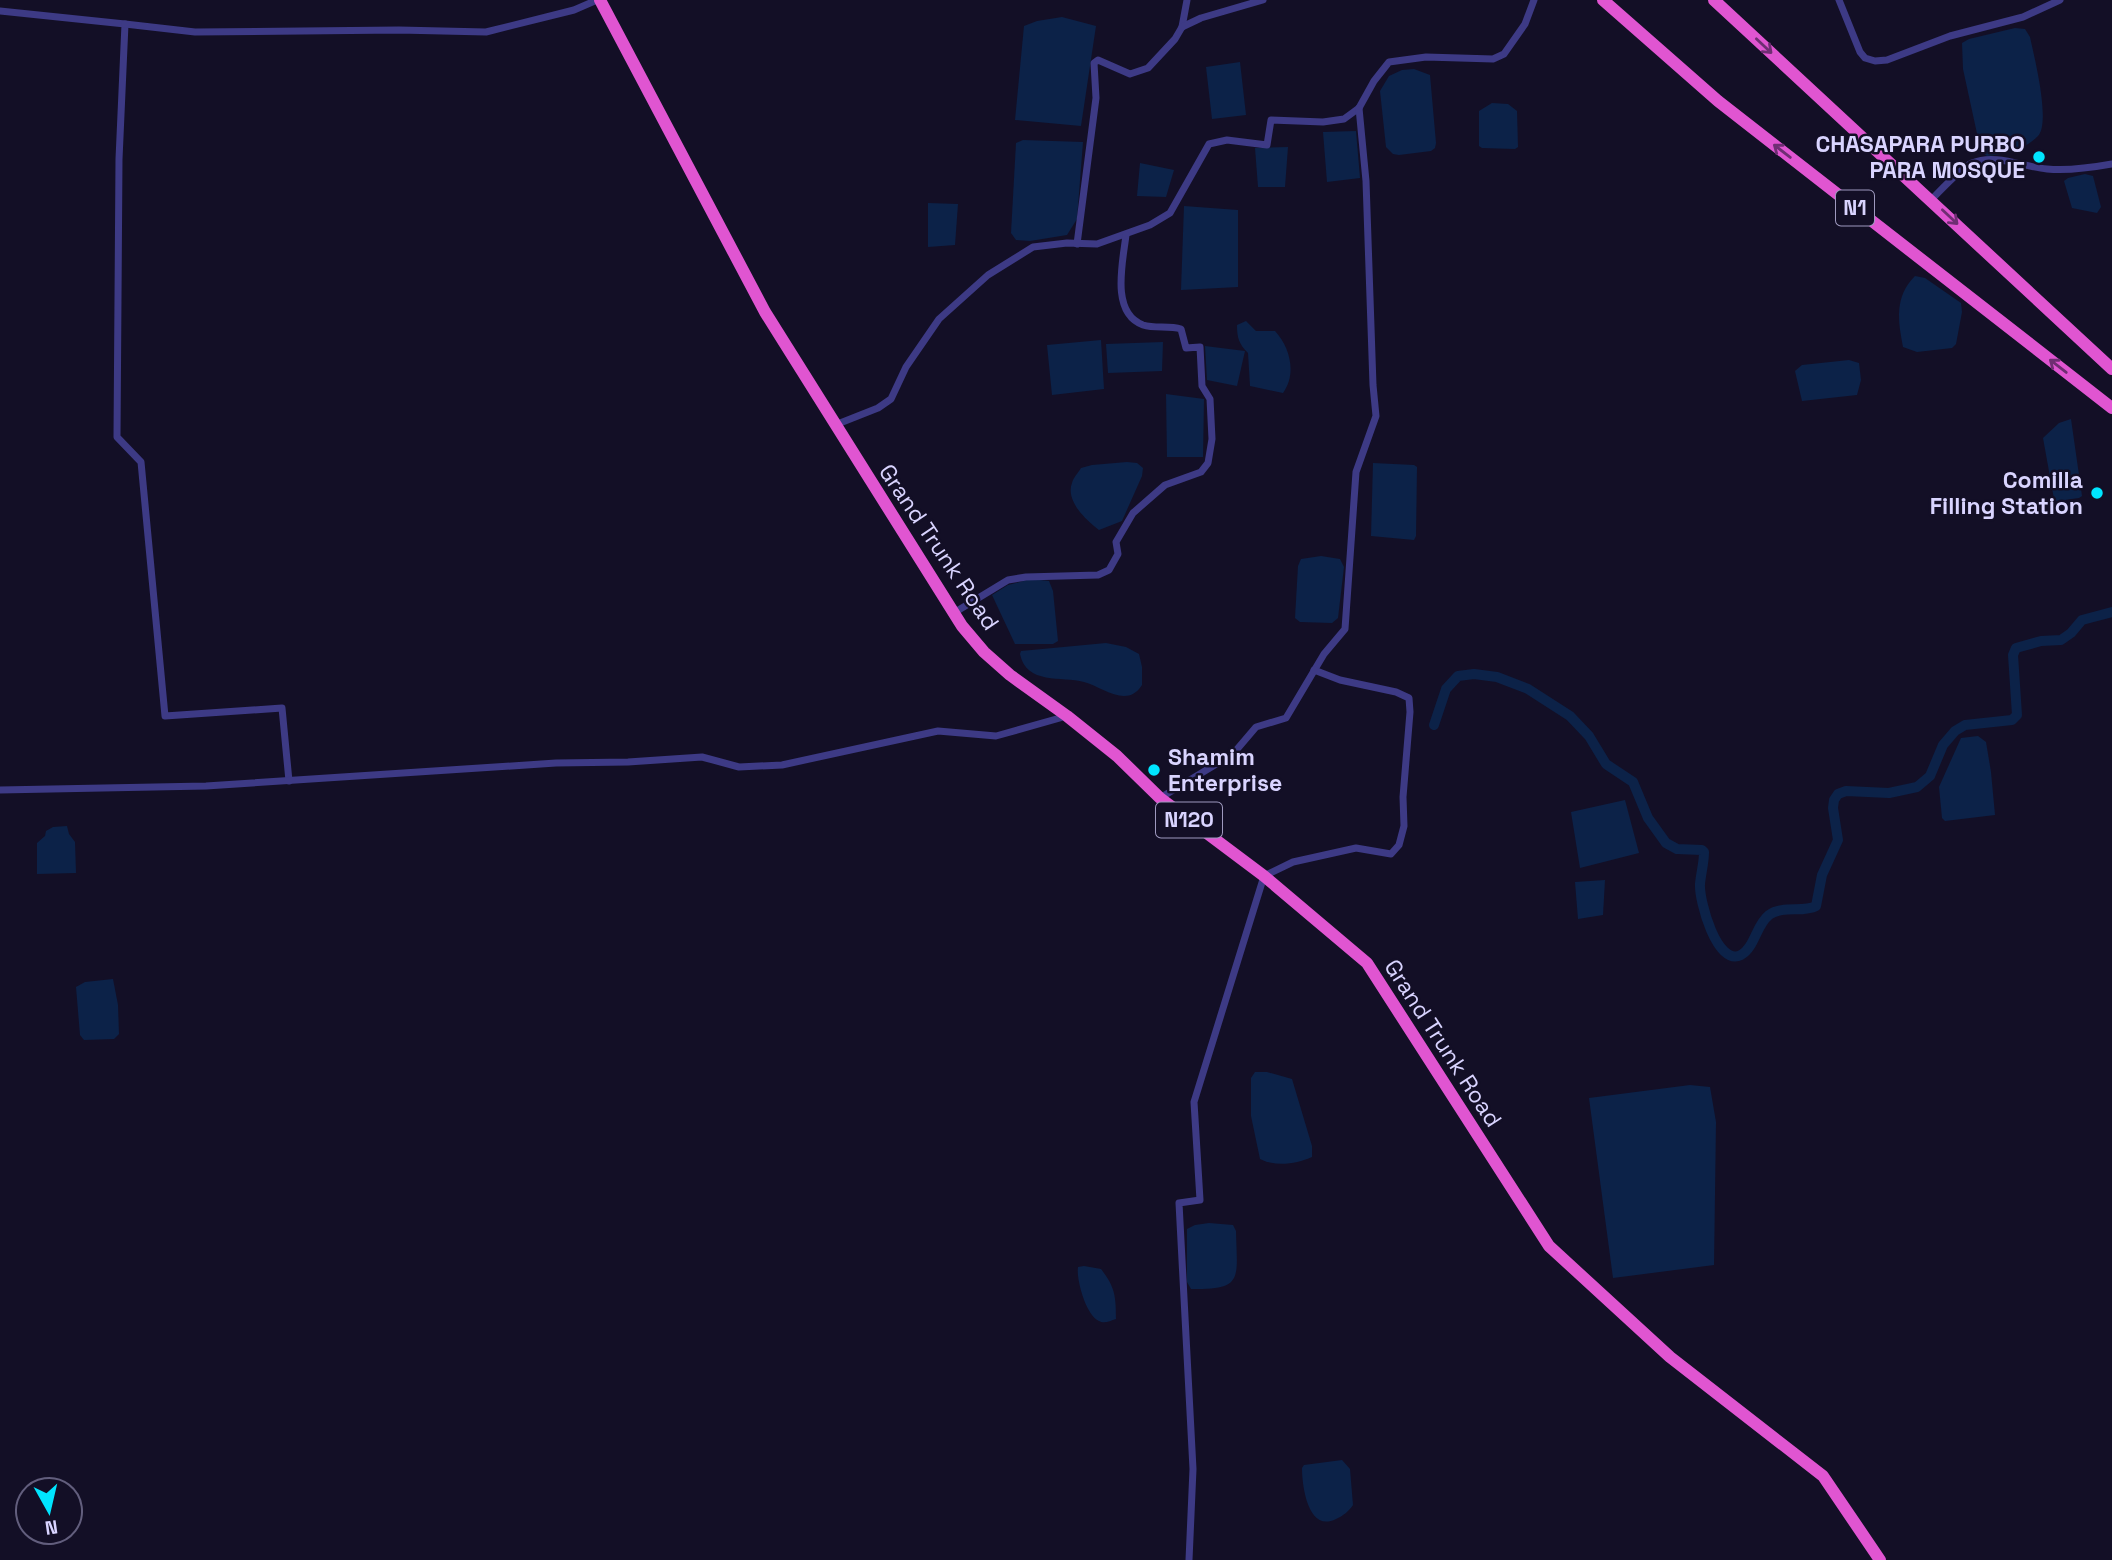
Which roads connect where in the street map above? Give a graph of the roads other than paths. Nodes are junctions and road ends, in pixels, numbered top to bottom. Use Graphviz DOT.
graph roads {
  1 [pos="599,0"];
  2 [pos="1187,0"];
  3 [pos="1263,0"];
  4 [pos="1534,0"];
  5 [pos="1603,0"];
  6 [pos="1714,0"];
  7 [pos="1839,0"];
  8 [pos="2060,0"];
  9 [pos="0,11"];
  10 [pos="125,24"];
  11 [pos="1182,27"];
  12 [pos="1359,108"];
  13 [pos="2112,164"];
  14 [pos="1931,200"];
  15 [pos="1126,235"];
  16 [pos="1077,244"];
  17 [pos="2112,369"];
  18 [pos="2112,408"];
  19 [pos="835,425"];
  20 [pos="952,614"];
  21 [pos="1314,670"];
  22 [pos="1068,716"];
  23 [pos="289,781"];
  24 [pos="0,790"];
  25 [pos="1160,798"];
  26 [pos="1264,876"];
  27 [pos="1189,1560"];
  28 [pos="1880,1560"];
  1 -- 10 [label="street"];
  1 -- 19 [label="highway, Grand Trunk Road / N120"];
  2 -- 11 [label="street"];
  3 -- 11 [label="street"];
  4 -- 12 [label="street"];
  18 -- 5 [label="highway, N1, one-way"];
  6 -- 14 [label="highway, N1, one-way"];
  7 -- 8 [label="street"];
  9 -- 10 [label="street"];
  10 -- 23 [label="street"];
  11 -- 16 [label="street"];
  12 -- 15 [label="street"];
  12 -- 21 [label="street"];
  13 -- 14 [label="street"];
  14 -- 17 [label="highway, N1, one-way"];
  15 -- 16 [label="street"];
  15 -- 20 [label="street"];
  16 -- 19 [label="street"];
  19 -- 20 [label="highway, Grand Trunk Road / N120"];
  20 -- 22 [label="highway, Grand Trunk Road / N120"];
  21 -- 25 [label="street"];
  21 -- 26 [label="street"];
  22 -- 23 [label="street"];
  22 -- 25 [label="highway, Grand Trunk Road / N120"];
  23 -- 24 [label="street"];
  25 -- 26 [label="highway, Grand Trunk Road / N120"];
  26 -- 27 [label="street"];
  26 -- 28 [label="highway, Grand Trunk Road / N120"];
}
